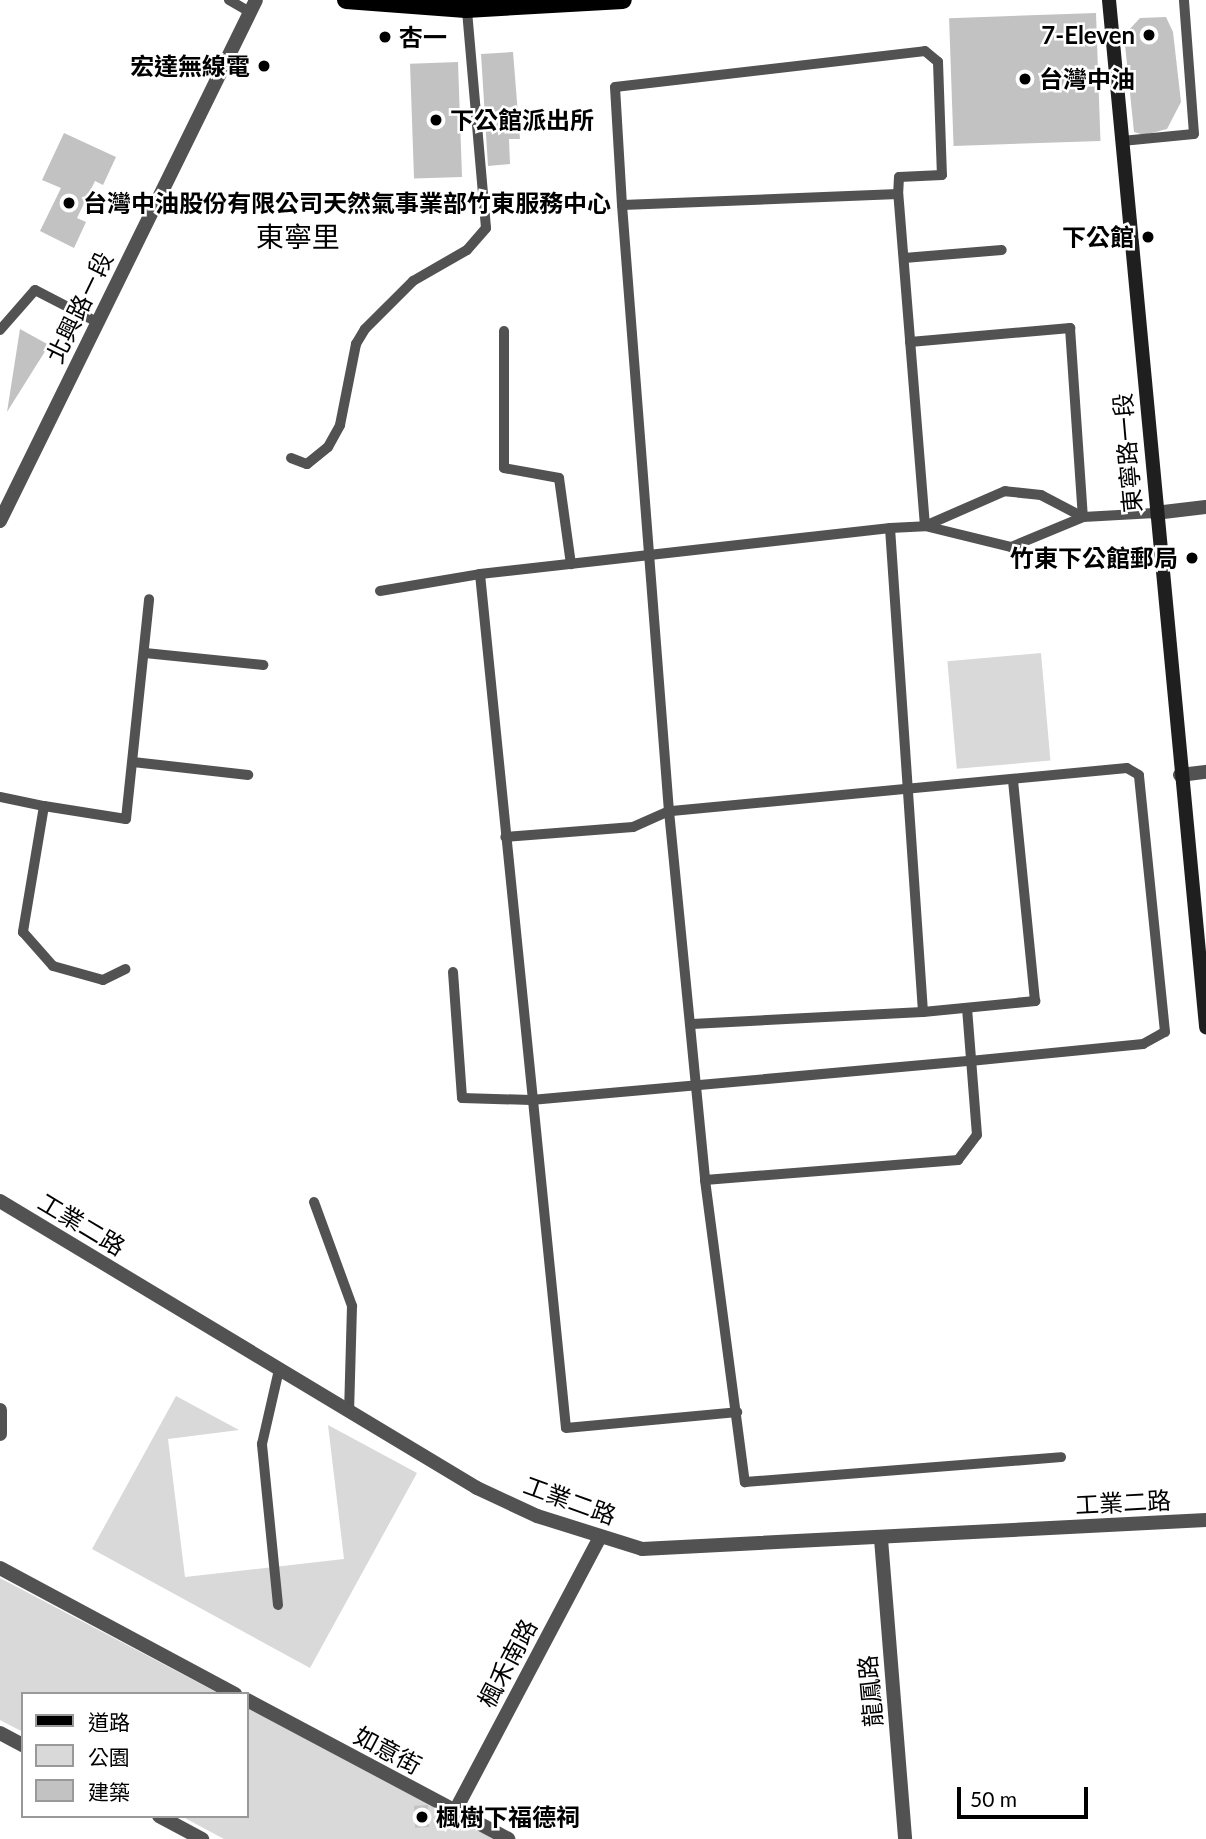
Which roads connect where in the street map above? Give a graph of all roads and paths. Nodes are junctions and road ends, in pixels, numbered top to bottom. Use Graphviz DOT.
graph roads {
  1 [pos="229,0"];
  2 [pos="346,0"];
  3 [pos="623,0"];
  4 [pos="1109,0"];
  5 [pos="1184,0"];
  6 [pos="466,4"];
  7 [pos="253,6"];
  8 [pos="1122,141"];
  9 [pos="898,194"];
  10 [pos="622,205"];
  11 [pos="1002,250"];
  12 [pos="904,258"];
  13 [pos="97,322"];
  14 [pos="0,330"];
  15 [pos="504,331"];
  16 [pos="910,342"];
  17 [pos="290,458"];
  18 [pos="1206,507"];
  19 [pos="1155,513"];
  20 [pos="1083,517"];
  21 [pos="0,521"];
  22 [pos="925,526"];
  23 [pos="890,528"];
  24 [pos="652,554"];
  25 [pos="571,564"];
  26 [pos="480,574"];
  27 [pos="380,591"];
  28 [pos="149,599"];
  29 [pos="145,653"];
  30 [pos="263,665"];
  31 [pos="133,762"];
  32 [pos="1206,772"];
  33 [pos="248,775"];
  34 [pos="1180,775"];
  35 [pos="1013,781"];
  36 [pos="909,792"];
  37 [pos="0,797"];
  38 [pos="44,806"];
  39 [pos="669,811"];
  40 [pos="505,837"];
  41 [pos="126,969"];
  42 [pos="453,972"];
  43 [pos="967,1009"];
  44 [pos="923,1012"];
  45 [pos="692,1024"];
  46 [pos="1206,1027"];
  47 [pos="970,1061"];
  48 [pos="698,1084"];
  49 [pos="531,1100"];
  50 [pos="705,1180"];
  51 [pos="0,1201"];
  52 [pos="314,1202"];
  53 [pos="279,1370"];
  54 [pos="0,1410"];
  55 [pos="349,1411"];
  56 [pos="737,1412"];
  57 [pos="0,1434"];
  58 [pos="1061,1457"];
  59 [pos="1206,1520"];
  60 [pos="600,1537"];
  61 [pos="881,1539"];
  62 [pos="0,1568"];
  63 [pos="278,1605"];
  64 [pos="231,1692"];
  65 [pos="248,1701"];
  66 [pos="0,1733"];
  67 [pos="21,1744"];
  68 [pos="455,1811"];
  69 [pos="163,1818"];
  70 [pos="202,1839"];
  71 [pos="508,1839"];
  72 [pos="905,1839"];
  1 -- 7 [label="lane"];
  2 -- 6 [label="main road"];
  3 -- 6 [label="main road"];
  4 -- 8 [label="main road, 東寧路一段"];
  5 -- 8 [label="lane"];
  6 -- 17 [label="lane"];
  7 -- 13 [label="street, 北興路ㄧ段"];
  8 -- 19 [label="main road, 東寧路一段"];
  9 -- 10 [label="lane"];
  9 -- 10 [label="lane"];
  9 -- 12 [label="lane"];
  10 -- 24 [label="lane"];
  11 -- 12 [label="lane"];
  12 -- 16 [label="lane"];
  13 -- 14 [label="lane"];
  13 -- 21 [label="street, 北興路ㄧ段"];
  15 -- 25 [label="lane"];
  16 -- 20 [label="lane"];
  16 -- 22 [label="lane"];
  18 -- 19 [label="street"];
  19 -- 20 [label="lane"];
  19 -- 34 [label="main road, 東寧路一段"];
  20 -- 22 [label="lane"];
  20 -- 22 [label="lane"];
  22 -- 23 [label="lane"];
  23 -- 24 [label="lane"];
  23 -- 36 [label="lane"];
  24 -- 25 [label="lane"];
  24 -- 39 [label="lane"];
  25 -- 26 [label="lane"];
  26 -- 27 [label="lane"];
  26 -- 40 [label="lane"];
  28 -- 29 [label="lane"];
  29 -- 30 [label="lane"];
  29 -- 31 [label="lane"];
  31 -- 33 [label="lane"];
  31 -- 38 [label="lane"];
  32 -- 34 [label="street"];
  34 -- 46 [label="main road, 東寧路一段"];
  35 -- 36 [label="lane"];
  35 -- 43 [label="lane"];
  35 -- 47 [label="lane"];
  36 -- 39 [label="lane"];
  36 -- 44 [label="lane"];
  37 -- 38 [label="lane"];
  38 -- 41 [label="lane"];
  39 -- 40 [label="lane"];
  39 -- 45 [label="lane"];
  40 -- 49 [label="lane"];
  42 -- 49 [label="lane"];
  43 -- 44 [label="lane"];
  43 -- 47 [label="lane"];
  44 -- 45 [label="lane"];
  45 -- 48 [label="lane"];
  47 -- 48 [label="lane"];
  47 -- 50 [label="lane"];
  48 -- 49 [label="lane"];
  48 -- 50 [label="lane"];
  49 -- 56 [label="lane"];
  50 -- 56 [label="lane"];
  51 -- 53 [label="street, 工業二路"];
  52 -- 55 [label="lane"];
  53 -- 55 [label="street, 工業二路"];
  53 -- 63 [label="lane"];
  54 -- 57 [label="street"];
  55 -- 60 [label="street, 工業二路"];
  56 -- 58 [label="lane"];
  59 -- 61 [label="street, 工業二路"];
  60 -- 61 [label="street, 工業二路"];
  60 -- 68 [label="street, 楓禾南路"];
  61 -- 72 [label="street, 龍鳳路"];
  62 -- 64 [label="street"];
  65 -- 68 [label="street, 如意街"];
  66 -- 67 [label="street"];
  68 -- 71 [label="street, 如意街"];
  69 -- 70 [label="street"];
}
